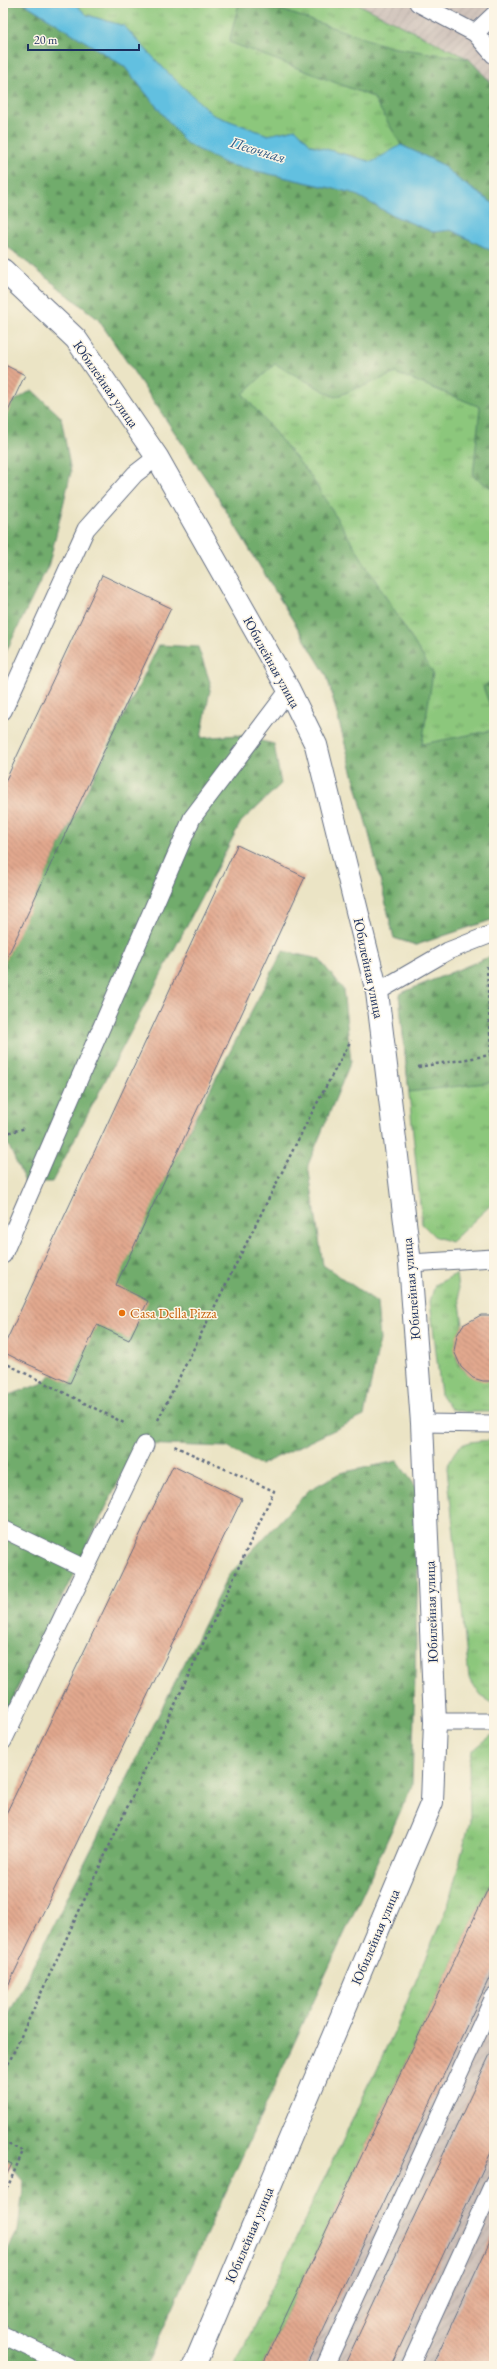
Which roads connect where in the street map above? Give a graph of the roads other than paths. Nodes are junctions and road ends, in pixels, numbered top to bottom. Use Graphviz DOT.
graph roads {
  1 [pos="418,3"];
  2 [pos="494,15"];
  3 [pos="475,33"];
  4 [pos="494,55"];
  5 [pos="3,270"];
  6 [pos="157,457"];
  7 [pos="289,690"];
  8 [pos="3,711"];
  9 [pos="490,935"];
  10 [pos="377,992"];
  11 [pos="3,1255"];
  12 [pos="494,1258"];
  13 [pos="410,1263"];
  14 [pos="422,1423"];
  15 [pos="494,1424"];
  16 [pos="145,1445"];
  17 [pos="3,1529"];
  18 [pos="84,1568"];
  19 [pos="435,1722"];
  20 [pos="494,1722"];
  21 [pos="3,1741"];
  22 [pos="494,1998"];
  23 [pos="494,2182"];
  24 [pos="3,2334"];
  25 [pos="68,2366"];
  26 [pos="194,2366"];
  27 [pos="325,2366"];
  28 [pos="410,2366"];
  1 -- 3 [label="lane"];
  2 -- 3 [label="lane"];
  3 -- 4 [label="lane"];
  5 -- 6 [label="street, Юбилейная улица"];
  6 -- 7 [label="street, Юбилейная улица"];
  6 -- 8 [label="lane"];
  7 -- 10 [label="street, Юбилейная улица"];
  7 -- 11 [label="lane"];
  9 -- 10 [label="lane"];
  10 -- 13 [label="street, Юбилейная улица"];
  12 -- 13 [label="lane"];
  13 -- 14 [label="street, Юбилейная улица"];
  14 -- 15 [label="lane"];
  14 -- 19 [label="street, Юбилейная улица"];
  16 -- 18 [label="lane"];
  17 -- 18 [label="lane"];
  18 -- 21 [label="lane"];
  19 -- 20 [label="lane"];
  19 -- 26 [label="street, Юбилейная улица"];
  22 -- 27 [label="lane"];
  23 -- 28 [label="lane"];
  24 -- 25 [label="lane"];
}
